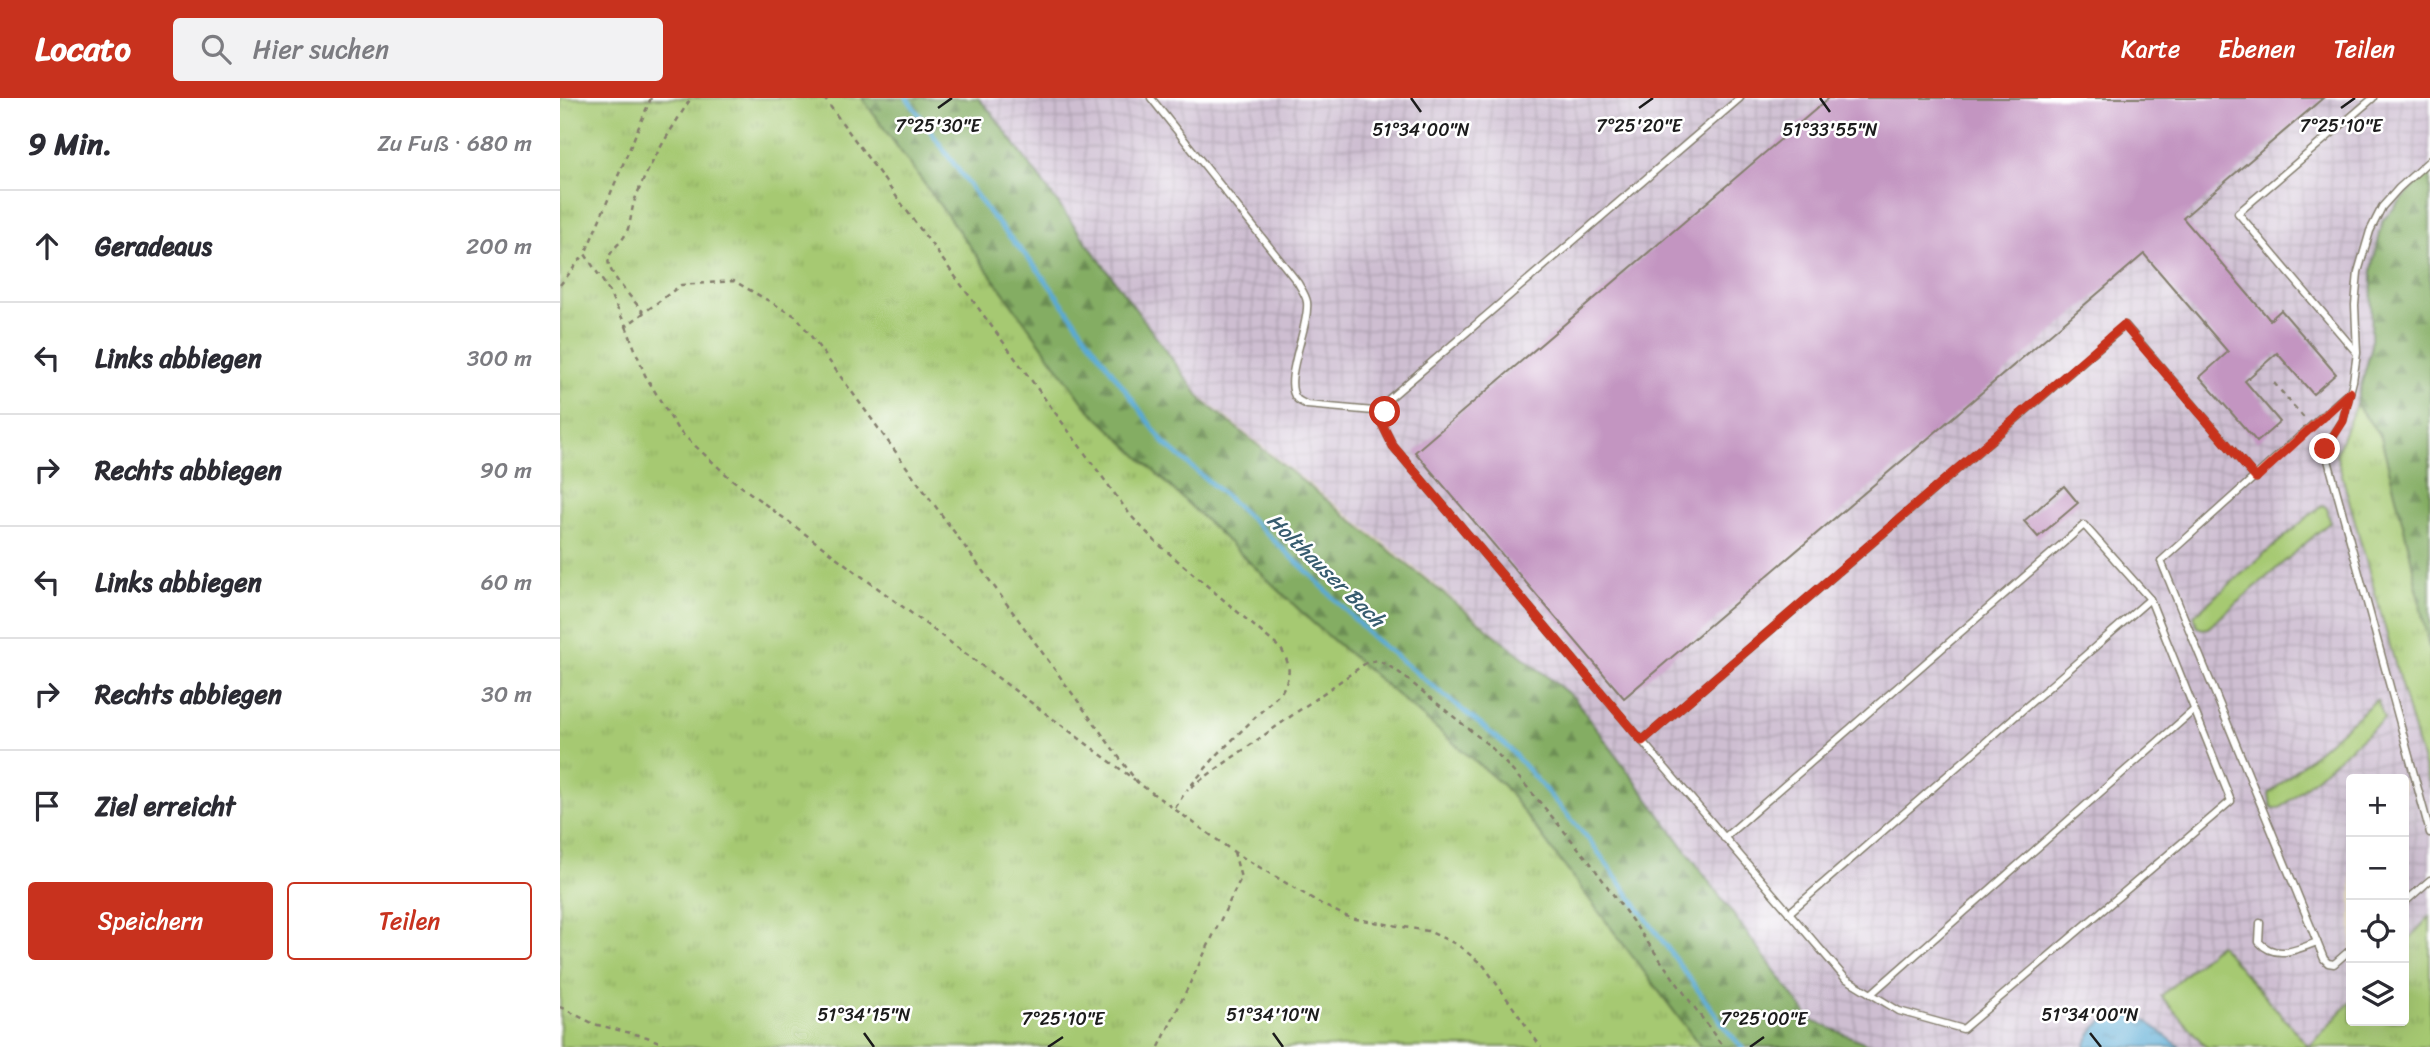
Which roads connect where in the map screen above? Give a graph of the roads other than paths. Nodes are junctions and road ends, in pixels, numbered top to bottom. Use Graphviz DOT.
graph roads {
  1 [pos="1151,98"];
  2 [pos="1740,98"];
  3 [pos="2373,98"];
  4 [pos="2430,160"];
  5 [pos="2357,353"];
  6 [pos="2350,392"];
  7 [pos="1385,412"];
  8 [pos="2256,478"];
  9 [pos="2150,599"];
  10 [pos="2194,710"];
  11 [pos="1642,741"];
  12 [pos="2430,833"];
  13 [pos="1724,838"];
  14 [pos="2430,880"];
  15 [pos="2407,900"];
  16 [pos="1789,913"];
  17 [pos="2260,923"];
  18 [pos="2317,942"];
  19 [pos="2346,953"];
  20 [pos="1871,994"];
  1 -- 7 [label="lane"];
  2 -- 7 [label="lane"];
  3 -- 5 [label="lane"];
  4 -- 5 [label="lane"];
  5 -- 6 [label="lane"];
  6 -- 8 [label="lane"];
  6 -- 12 [label="lane"];
  7 -- 11 [label="lane"];
  8 -- 11 [label="lane"];
  8 -- 18 [label="lane"];
  9 -- 10 [label="lane"];
  9 -- 13 [label="lane"];
  9 -- 16 [label="lane"];
  10 -- 20 [label="lane"];
  10 -- 20 [label="lane"];
  11 -- 13 [label="lane"];
  13 -- 16 [label="lane"];
  14 -- 15 [label="lane"];
  16 -- 20 [label="lane"];
  17 -- 18 [label="lane"];
  18 -- 19 [label="lane"];
}
